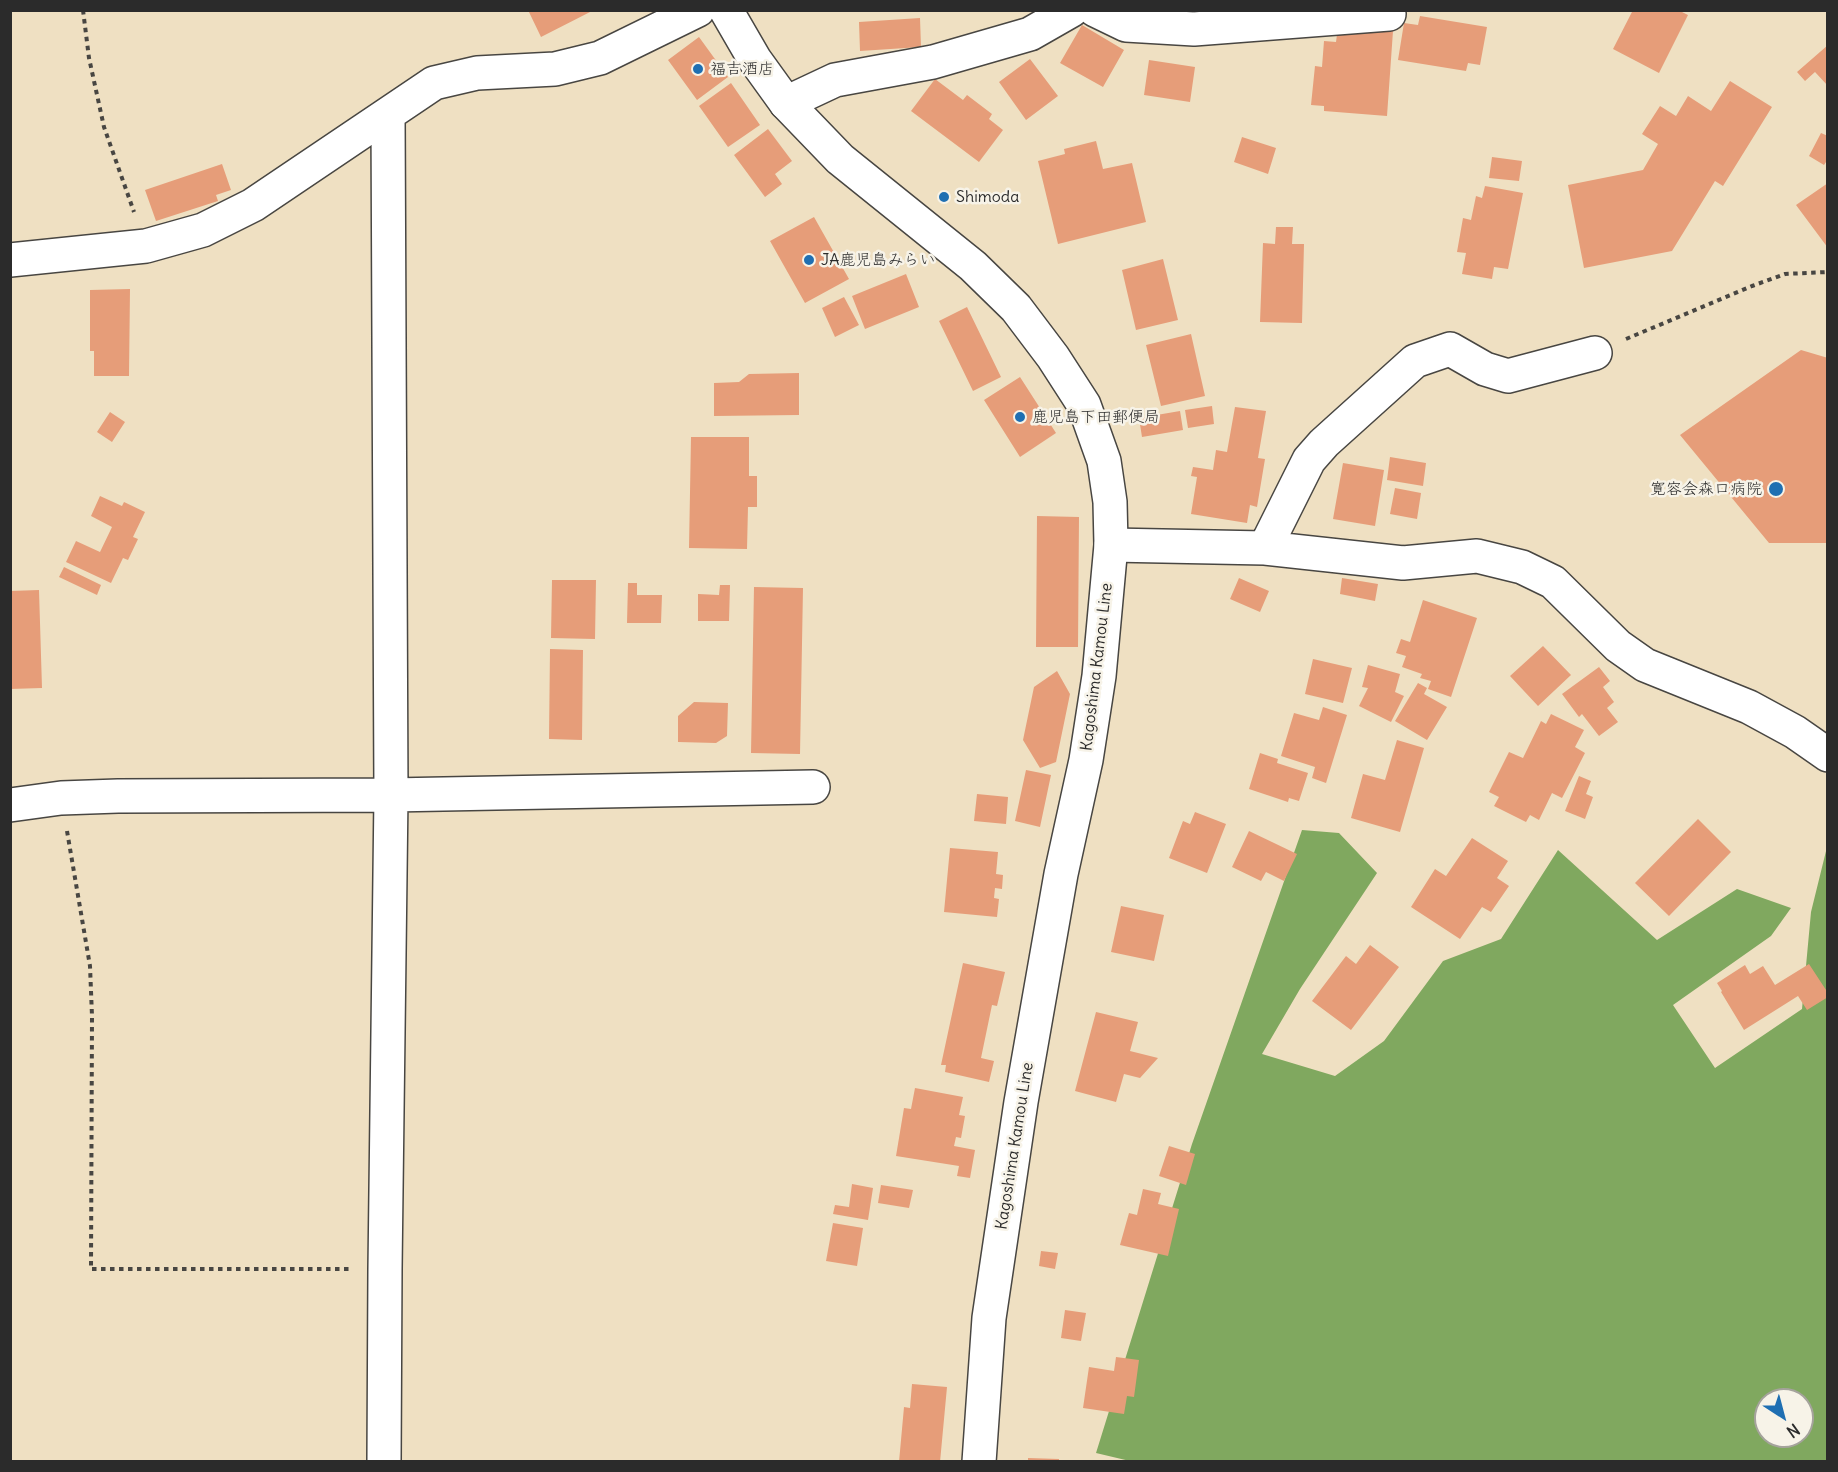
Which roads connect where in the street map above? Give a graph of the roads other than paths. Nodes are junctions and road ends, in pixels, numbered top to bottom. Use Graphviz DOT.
graph roads {
  1 [pos="698,10"];
  2 [pos="726,10"];
  3 [pos="1072,10"];
  4 [pos="1095,10"];
  5 [pos="1389,14"];
  6 [pos="786,103"];
  7 [pos="388,114"];
  8 [pos="10,260"];
  9 [pos="1595,353"];
  10 [pos="1111,545"];
  11 [pos="1265,548"];
  12 [pos="1827,755"];
  13 [pos="813,787"];
  14 [pos="391,795"];
  15 [pos="10,806"];
  16 [pos="384,1461"];
  17 [pos="979,1461"];
  1 -- 7 [label="street"];
  2 -- 6 [label="street, Kagoshima Kamou Line"];
  3 -- 6 [label="street"];
  4 -- 5 [label="street"];
  6 -- 10 [label="street, Kagoshima Kamou Line"];
  7 -- 8 [label="street"];
  7 -- 14 [label="street"];
  9 -- 11 [label="street"];
  10 -- 11 [label="street"];
  10 -- 17 [label="street, Kagoshima Kamou Line"];
  11 -- 12 [label="street"];
  13 -- 14 [label="street"];
  14 -- 15 [label="street"];
  14 -- 16 [label="street"];
}
